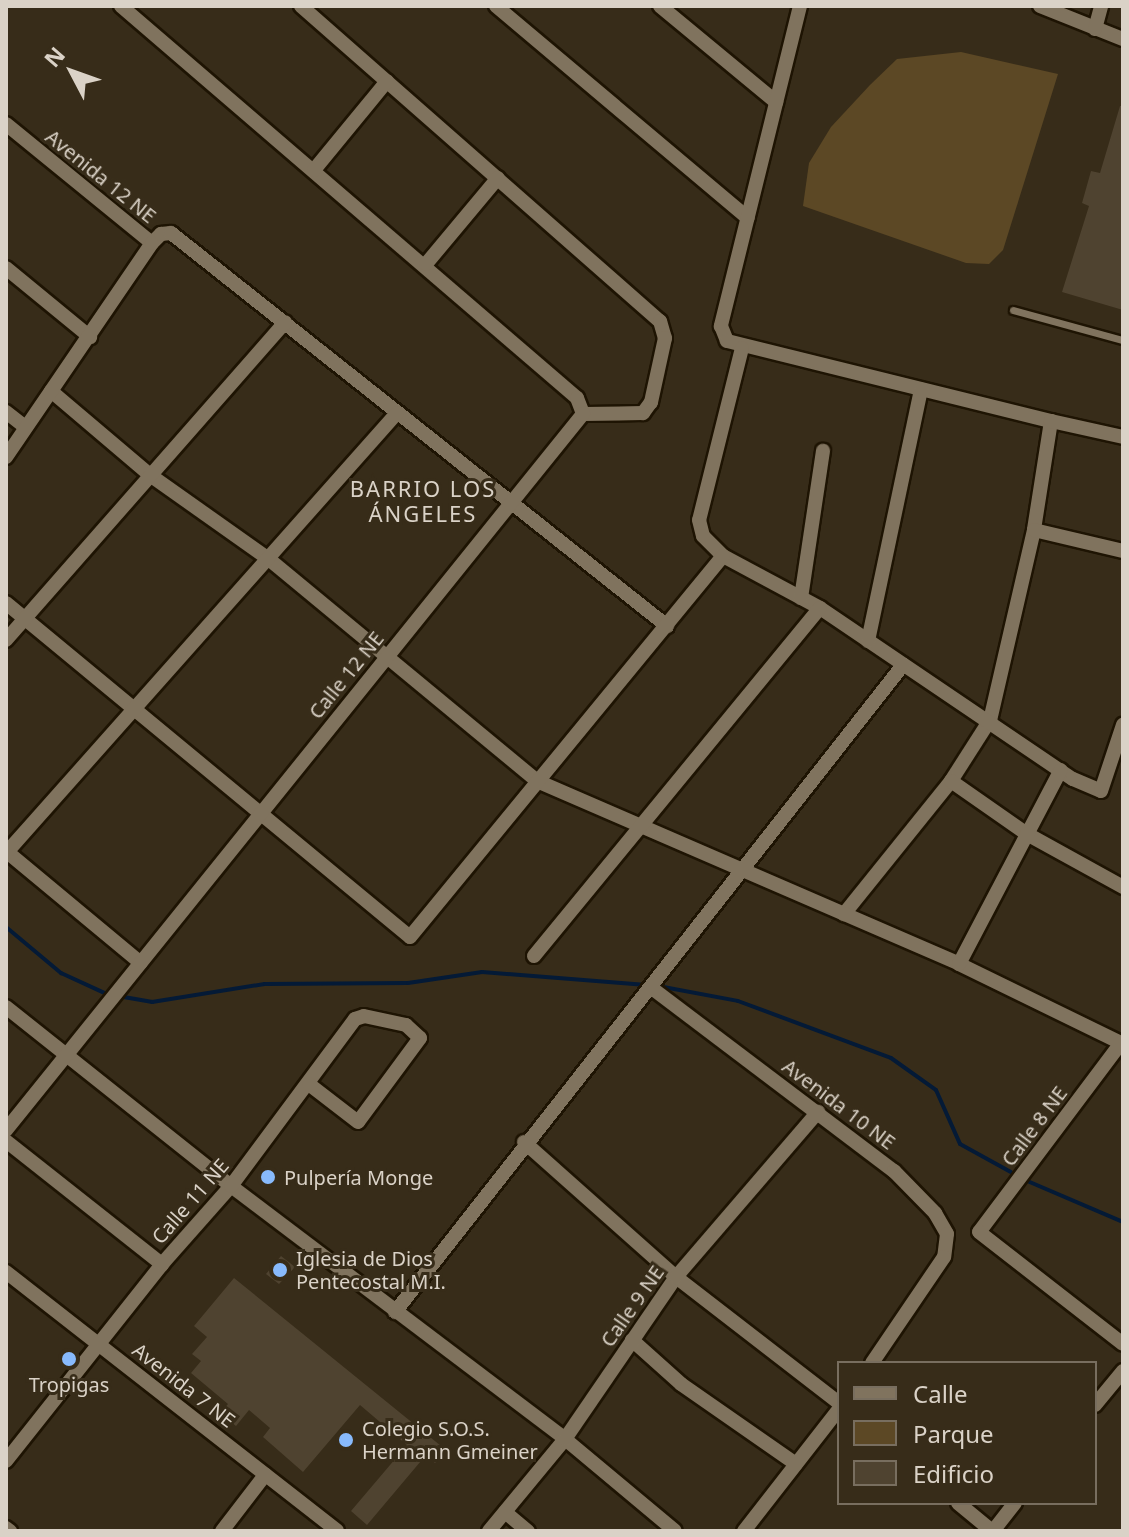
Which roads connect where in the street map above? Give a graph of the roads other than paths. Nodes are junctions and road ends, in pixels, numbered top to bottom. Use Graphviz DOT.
graph roads {
  1 [pos="121,6"];
  2 [pos="301,6"];
  3 [pos="496,6"];
  4 [pos="660,6"];
  5 [pos="800,6"];
  6 [pos="1040,6"];
  7 [pos="1101,6"];
  8 [pos="1095,29"];
  9 [pos="1123,39"];
  10 [pos="387,81"];
  11 [pos="776,102"];
  12 [pos="9,133"];
  13 [pos="314,170"];
  14 [pos="498,178"];
  15 [pos="748,218"];
  16 [pos="152,243"];
  17 [pos="426,264"];
  18 [pos="6,268"];
  19 [pos="1013,310"];
  20 [pos="285,322"];
  21 [pos="90,337"];
  22 [pos="1123,340"];
  23 [pos="742,348"];
  24 [pos="921,390"];
  25 [pos="51,391"];
  26 [pos="6,412"];
  27 [pos="397,413"];
  28 [pos="583,414"];
  29 [pos="1051,421"];
  30 [pos="25,427"];
  31 [pos="1123,437"];
  32 [pos="823,451"];
  33 [pos="6,457"];
  34 [pos="150,475"];
  35 [pos="511,503"];
  36 [pos="1034,530"];
  37 [pos="1123,551"];
  38 [pos="723,556"];
  39 [pos="270,560"];
  40 [pos="801,598"];
  41 [pos="6,603"];
  42 [pos="820,608"];
  43 [pos="25,620"];
  44 [pos="667,626"];
  45 [pos="6,640"];
  46 [pos="868,641"];
  47 [pos="386,657"];
  48 [pos="903,665"];
  49 [pos="136,711"];
  50 [pos="990,720"];
  51 [pos="1123,725"];
  52 [pos="1061,770"];
  53 [pos="537,781"];
  54 [pos="951,781"];
  55 [pos="261,810"];
  56 [pos="640,826"];
  57 [pos="1027,834"];
  58 [pos="7,851"];
  59 [pos="743,868"];
  60 [pos="1123,887"];
  61 [pos="844,914"];
  62 [pos="534,956"];
  63 [pos="141,963"];
  64 [pos="959,964"];
  65 [pos="653,989"];
  66 [pos="6,1007"];
  67 [pos="1122,1044"];
  68 [pos="66,1053"];
  69 [pos="310,1085"];
  70 [pos="818,1112"];
  71 [pos="6,1130"];
  72 [pos="6,1141"];
  73 [pos="524,1142"];
  74 [pos="231,1186"];
  75 [pos="162,1264"];
  76 [pos="6,1272"];
  77 [pos="676,1277"];
  78 [pos="395,1312"];
  79 [pos="632,1340"];
  80 [pos="99,1344"];
  81 [pos="1123,1344"];
  82 [pos="873,1361"];
  83 [pos="1123,1371"];
  84 [pos="1097,1403"];
  85 [pos="837,1404"];
  86 [pos="837,1409"];
  87 [pos="565,1439"];
  88 [pos="6,1461"];
  89 [pos="796,1464"];
  90 [pos="265,1475"];
  91 [pos="960,1505"];
  92 [pos="1013,1505"];
  93 [pos="505,1512"];
  94 [pos="222,1531"];
  95 [pos="337,1531"];
  96 [pos="489,1531"];
  97 [pos="528,1531"];
  98 [pos="675,1531"];
  99 [pos="744,1531"];
  100 [pos="992,1531"];
  1 -- 13 [label="street"];
  2 -- 10 [label="street"];
  3 -- 15 [label="street"];
  4 -- 11 [label="street"];
  5 -- 11 [label="street"];
  6 -- 8 [label="street"];
  7 -- 8 [label="street"];
  8 -- 9 [label="street"];
  10 -- 13 [label="street"];
  10 -- 14 [label="street"];
  11 -- 15 [label="street"];
  12 -- 16 [label="street, Avenida 12 NE"];
  13 -- 17 [label="street"];
  14 -- 17 [label="street"];
  14 -- 28 [label="street"];
  15 -- 23 [label="street"];
  16 -- 20 [label="street, Avenida 12 NE"];
  16 -- 21 [label="street"];
  17 -- 28 [label="street"];
  18 -- 21 [label="street"];
  19 -- 22 [label="lane"];
  20 -- 27 [label="street"];
  20 -- 34 [label="street"];
  21 -- 25 [label="street"];
  23 -- 24 [label="street"];
  23 -- 38 [label="street"];
  24 -- 29 [label="street"];
  24 -- 46 [label="street"];
  25 -- 30 [label="street"];
  25 -- 34 [label="street"];
  26 -- 30 [label="street"];
  27 -- 35 [label="street"];
  27 -- 39 [label="street"];
  28 -- 35 [label="street, Calle 12 NE"];
  29 -- 31 [label="street"];
  29 -- 36 [label="street"];
  30 -- 33 [label="street"];
  32 -- 40 [label="street"];
  34 -- 39 [label="street"];
  34 -- 43 [label="street"];
  35 -- 44 [label="street"];
  35 -- 47 [label="street, Calle 12 NE"];
  36 -- 37 [label="street"];
  36 -- 50 [label="street"];
  38 -- 40 [label="street"];
  38 -- 44 [label="street"];
  39 -- 47 [label="street"];
  39 -- 49 [label="street"];
  40 -- 42 [label="street"];
  41 -- 43 [label="street"];
  42 -- 46 [label="street"];
  42 -- 56 [label="street"];
  43 -- 45 [label="street"];
  43 -- 49 [label="street"];
  44 -- 53 [label="street"];
  46 -- 48 [label="street"];
  47 -- 53 [label="street"];
  47 -- 55 [label="street, Calle 12 NE"];
  48 -- 50 [label="street"];
  48 -- 59 [label="street"];
  49 -- 55 [label="street"];
  49 -- 58 [label="street"];
  50 -- 52 [label="street"];
  50 -- 54 [label="street"];
  51 -- 52 [label="street"];
  52 -- 57 [label="street"];
  53 -- 55 [label="street"];
  53 -- 56 [label="street"];
  54 -- 57 [label="street"];
  54 -- 61 [label="street"];
  55 -- 63 [label="street, Calle 12 NE"];
  56 -- 59 [label="street"];
  56 -- 62 [label="street"];
  57 -- 60 [label="street"];
  57 -- 64 [label="street"];
  58 -- 63 [label="street"];
  59 -- 61 [label="street"];
  59 -- 65 [label="street"];
  61 -- 64 [label="street"];
  63 -- 68 [label="street, Calle 12 NE"];
  64 -- 67 [label="street"];
  65 -- 70 [label="street, Avenida 10 NE"];
  65 -- 73 [label="street"];
  66 -- 68 [label="street"];
  67 -- 81 [label="street, Calle 8 NE"];
  68 -- 71 [label="street"];
  68 -- 74 [label="street"];
  69 -- 69 [label="street, Calle 11 NE"];
  69 -- 74 [label="street, Calle 11 NE"];
  70 -- 77 [label="street, Calle 9 NE"];
  70 -- 82 [label="street, Avenida 10 NE"];
  72 -- 75 [label="street"];
  73 -- 77 [label="street"];
  73 -- 78 [label="street"];
  74 -- 75 [label="street, Calle 11 NE"];
  74 -- 78 [label="street"];
  75 -- 80 [label="street, Calle 11 NE"];
  76 -- 80 [label="street, Avenida 7 NE"];
  77 -- 79 [label="street, Calle 9 NE"];
  77 -- 85 [label="street"];
  78 -- 87 [label="street"];
  79 -- 87 [label="street, Calle 9 NE"];
  79 -- 89 [label="street"];
  80 -- 88 [label="street, Calle 11 NE"];
  80 -- 90 [label="street, Avenida 7 NE"];
  83 -- 84 [label="street"];
  86 -- 89 [label="street"];
  87 -- 93 [label="street, Calle 9 NE"];
  87 -- 98 [label="street"];
  89 -- 99 [label="street"];
  90 -- 94 [label="street"];
  90 -- 95 [label="street, Avenida 7 NE"];
  91 -- 100 [label="street"];
  92 -- 100 [label="street"];
  93 -- 96 [label="street, Calle 9 NE"];
  93 -- 97 [label="street"];
}
